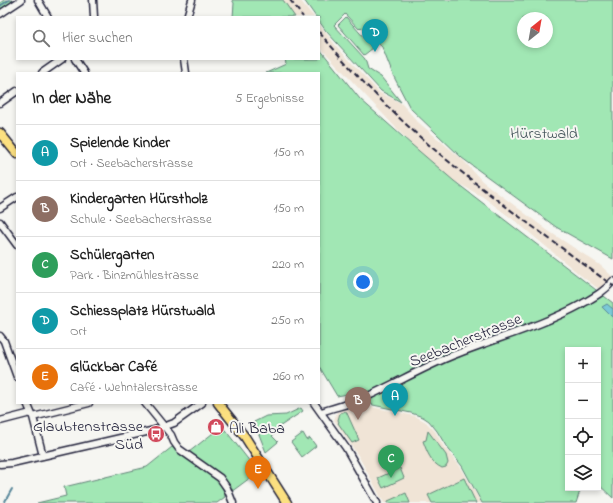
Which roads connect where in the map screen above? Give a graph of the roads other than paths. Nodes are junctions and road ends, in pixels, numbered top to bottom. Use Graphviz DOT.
graph roads {
  1 [pos="21,0"];
  2 [pos="38,0"];
  3 [pos="93,0"];
  4 [pos="192,0"];
  5 [pos="0,14"];
  6 [pos="47,16"];
  7 [pos="94,16"];
  8 [pos="187,16"];
  9 [pos="61,60"];
  10 [pos="76,60"];
  11 [pos="184,60"];
  12 [pos="43,72"];
  13 [pos="83,72"];
  14 [pos="186,72"];
  15 [pos="16,92"];
  16 [pos="0,103"];
  17 [pos="0,133"];
  18 [pos="16,153"];
  19 [pos="16,198"];
  20 [pos="0,208"];
  21 [pos="0,222"];
  22 [pos="16,244"];
  23 [pos="613,281"];
  24 [pos="0,336"];
  25 [pos="16,374"];
  26 [pos="27,404"];
  27 [pos="84,404"];
  28 [pos="146,404"];
  29 [pos="201,404"];
  30 [pos="219,404"];
  31 [pos="315,404"];
  32 [pos="321,412"];
  33 [pos="32,415"];
  34 [pos="0,421"];
  35 [pos="164,427"];
  36 [pos="44,456"];
  37 [pos="0,464"];
  38 [pos="233,503"];
  39 [pos="287,503"];
  40 [pos="378,503"];
  1 -- 5 [label="street"];
  2 -- 6 [label="street"];
  3 -- 7 [label="street"];
  4 -- 8 [label="street"];
  9 -- 12 [label="street"];
  10 -- 13 [label="street"];
  11 -- 14 [label="street"];
  15 -- 16 [label="street"];
  17 -- 18 [label="main road"];
  19 -- 20 [label="street"];
  21 -- 22 [label="street"];
  23 -- 32 [label="street, Seebacherstrasse"];
  24 -- 25 [label="street"];
  26 -- 33 [label="street"];
  27 -- 33 [label="street"];
  28 -- 35 [label="street"];
  29 -- 35 [label="street"];
  30 -- 39 [label="main road"];
  31 -- 32 [label="street"];
  32 -- 40 [label="street"];
  33 -- 34 [label="street"];
  33 -- 36 [label="street"];
  35 -- 36 [label="street"];
  35 -- 38 [label="street"];
  36 -- 37 [label="street"];
}
